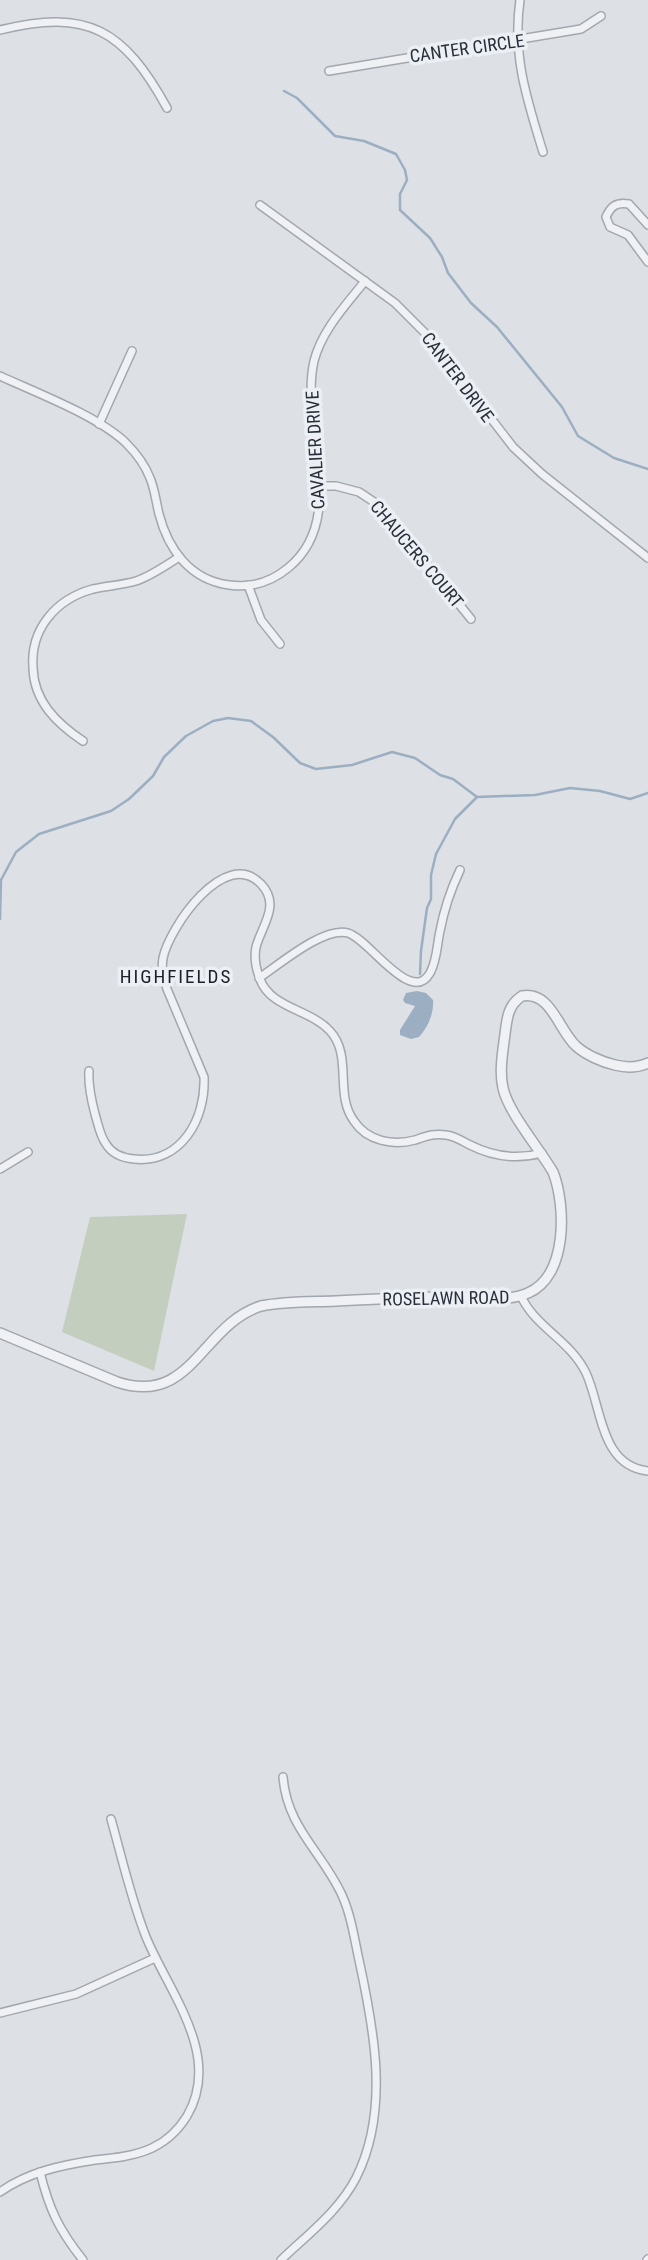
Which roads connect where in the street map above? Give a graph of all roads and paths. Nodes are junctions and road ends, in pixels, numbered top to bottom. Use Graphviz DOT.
graph roads {
  1 [pos="520,0"];
  2 [pos="601,16"];
  3 [pos="0,30"];
  4 [pos="516,41"];
  5 [pos="329,71"];
  6 [pos="167,108"];
  7 [pos="542,152"];
  8 [pos="260,205"];
  9 [pos="648,225"];
  10 [pos="648,262"];
  11 [pos="365,281"];
  12 [pos="132,351"];
  13 [pos="0,376"];
  14 [pos="99,424"];
  15 [pos="319,486"];
  16 [pos="179,557"];
  17 [pos="648,558"];
  18 [pos="248,585"];
  19 [pos="471,619"];
  20 [pos="280,644"];
  21 [pos="83,741"];
  22 [pos="460,870"];
  23 [pos="259,978"];
  24 [pos="648,1063"];
  25 [pos="89,1071"];
  26 [pos="28,1152"];
  27 [pos="542,1153"];
  28 [pos="0,1169"];
  29 [pos="520,1296"];
  30 [pos="0,1334"];
  31 [pos="648,1471"];
  32 [pos="283,1777"];
  33 [pos="111,1819"];
  34 [pos="155,1958"];
  35 [pos="0,2013"];
  36 [pos="40,2172"];
  37 [pos="0,2192"];
  38 [pos="83,2260"];
  39 [pos="281,2260"];
  1 -- 4 [label="street"];
  2 -- 4 [label="street, CANTER CIRCLE"];
  3 -- 6 [label="street"];
  4 -- 5 [label="street, CANTER CIRCLE"];
  4 -- 7 [label="street"];
  8 -- 11 [label="street, CANTER DRIVE"];
  9 -- 10 [label="street"];
  11 -- 15 [label="street, CAVALIER DRIVE"];
  11 -- 17 [label="street, CANTER DRIVE"];
  12 -- 14 [label="street"];
  13 -- 14 [label="street, CAVALIER DRIVE"];
  14 -- 16 [label="street, CAVALIER DRIVE"];
  15 -- 18 [label="street, CAVALIER DRIVE"];
  15 -- 19 [label="street, CHAUCERS COURT"];
  16 -- 18 [label="street, CAVALIER DRIVE"];
  16 -- 21 [label="street"];
  18 -- 20 [label="street"];
  22 -- 23 [label="street"];
  23 -- 25 [label="street"];
  23 -- 27 [label="street"];
  24 -- 27 [label="street, ROSELAWN ROAD"];
  26 -- 28 [label="street"];
  27 -- 29 [label="street, ROSELAWN ROAD"];
  29 -- 30 [label="street, ROSELAWN ROAD"];
  29 -- 31 [label="street"];
  32 -- 39 [label="street"];
  33 -- 34 [label="street"];
  34 -- 35 [label="street"];
  34 -- 36 [label="street"];
  36 -- 37 [label="street"];
  36 -- 38 [label="street"];
}
